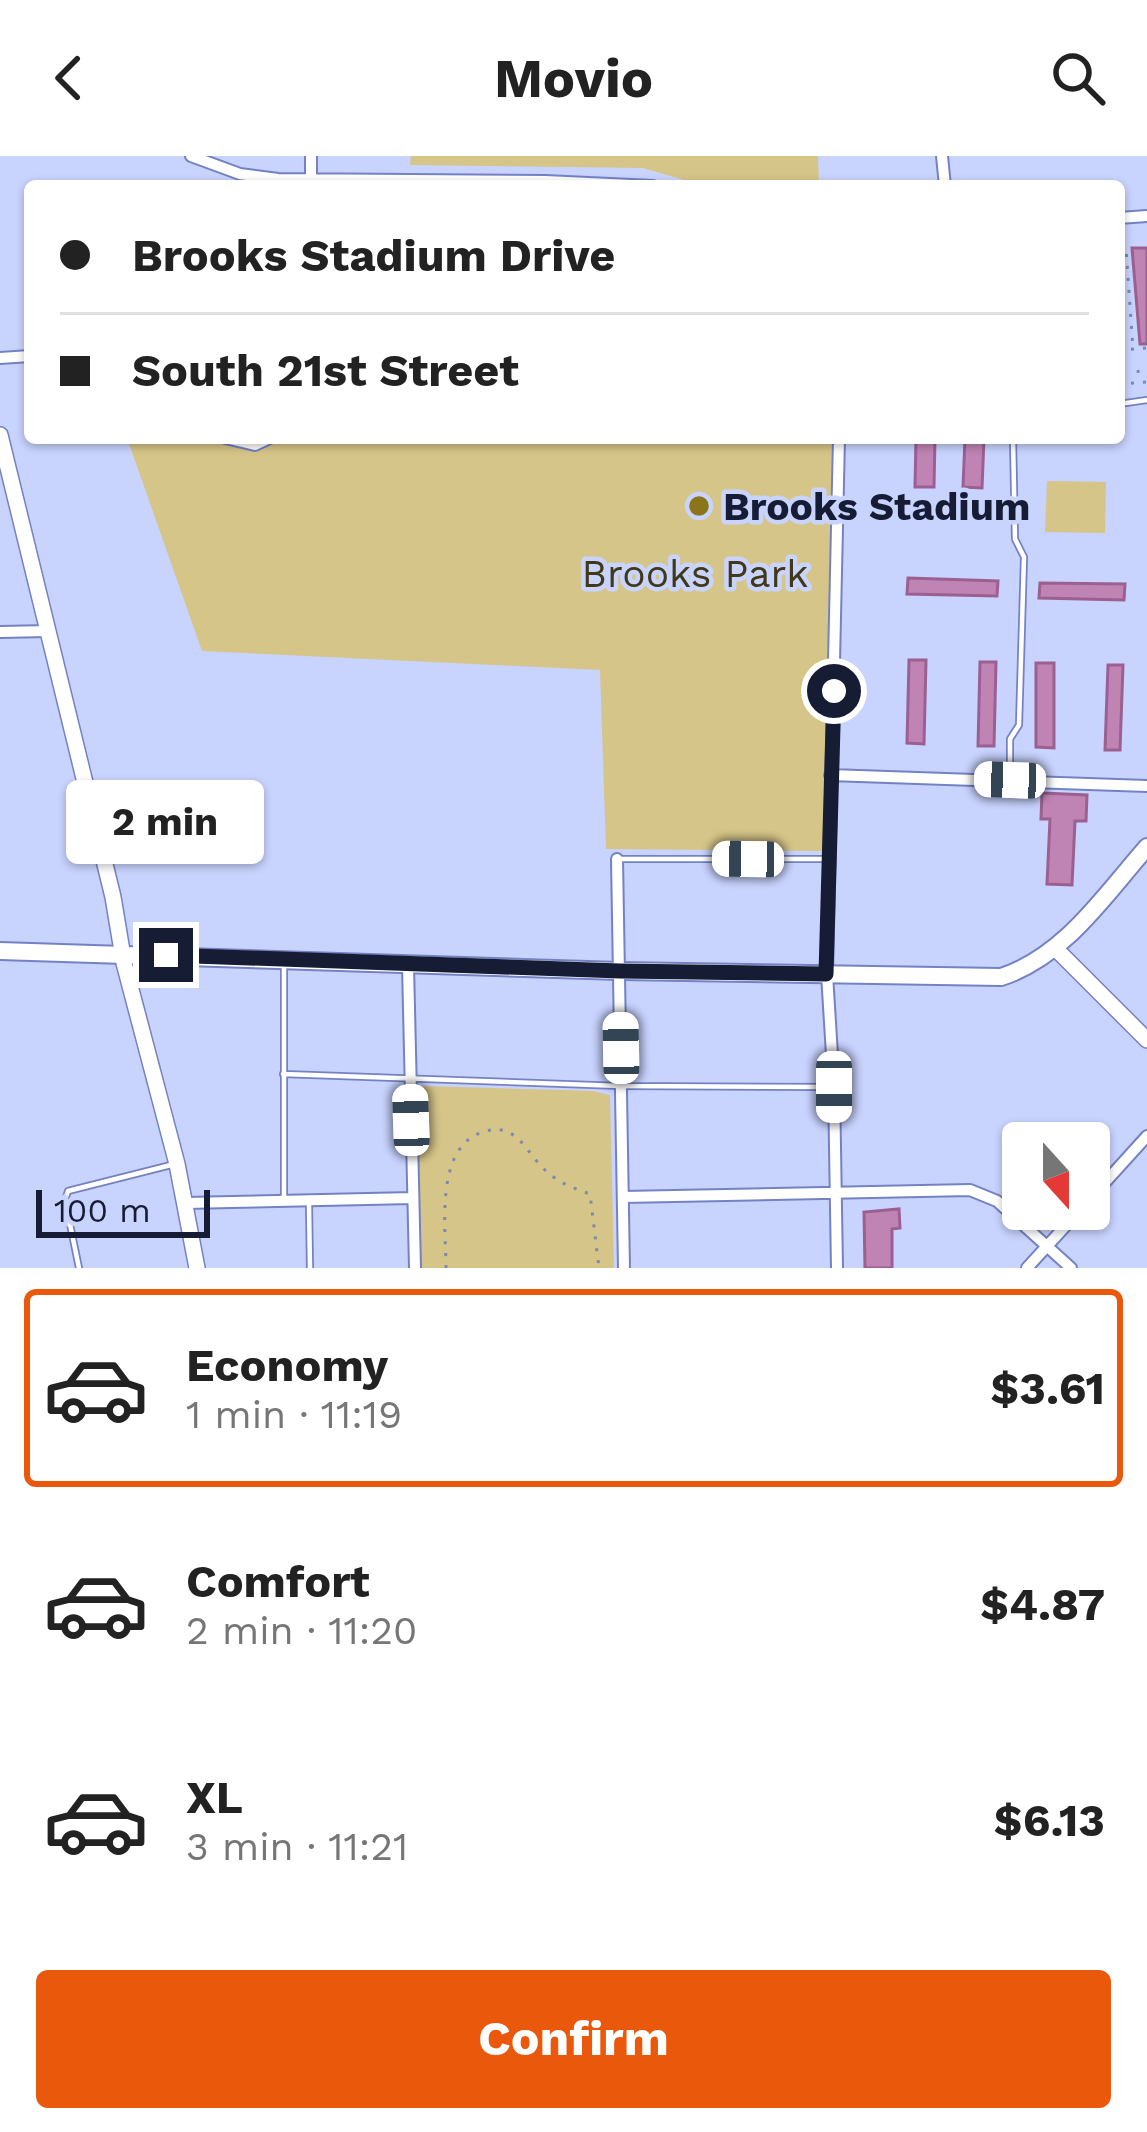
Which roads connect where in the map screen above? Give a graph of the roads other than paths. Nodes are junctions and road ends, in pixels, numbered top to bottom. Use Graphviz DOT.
graph roads {
  1 [pos="191,156"];
  2 [pos="287,180"];
  3 [pos="0,434"];
  4 [pos="839,444"];
  5 [pos="1013,444"];
  6 [pos="49,631"];
  7 [pos="0,632"];
  8 [pos="830,776"];
  9 [pos="1010,780"];
  10 [pos="1147,786"];
  11 [pos="1147,848"];
  12 [pos="829,859"];
  13 [pos="617,860"];
  14 [pos="1055,948"];
  15 [pos="0,951"];
  16 [pos="122,954"];
  17 [pos="284,960"];
  18 [pos="408,965"];
  19 [pos="620,971"];
  20 [pos="826,974"];
  21 [pos="1147,1040"];
  22 [pos="283,1074"];
  23 [pos="410,1081"];
  24 [pos="622,1086"];
  25 [pos="834,1087"];
  26 [pos="1147,1136"];
  27 [pos="177,1164"];
  28 [pos="1110,1177"];
  29 [pos="834,1193"];
  30 [pos="623,1197"];
  31 [pos="413,1198"];
  32 [pos="284,1199"];
  33 [pos="309,1199"];
  34 [pos="185,1203"];
  35 [pos="1062,1230"];
  36 [pos="1047,1247"];
  37 [pos="80,1268"];
  38 [pos="197,1268"];
  39 [pos="310,1268"];
  40 [pos="415,1268"];
  41 [pos="624,1268"];
  42 [pos="837,1268"];
  43 [pos="1027,1268"];
  44 [pos="1071,1268"];
  1 -- 2 [label="street"];
  3 -- 6 [label="main road"];
  4 -- 8 [label="street"];
  5 -- 9 [label="lane"];
  6 -- 7 [label="street"];
  6 -- 16 [label="main road"];
  8 -- 9 [label="street"];
  8 -- 12 [label="street"];
  9 -- 10 [label="street"];
  11 -- 14 [label="main road"];
  12 -- 13 [label="lane"];
  12 -- 20 [label="street"];
  13 -- 19 [label="street"];
  14 -- 20 [label="main road"];
  14 -- 21 [label="main road"];
  15 -- 16 [label="main road"];
  16 -- 17 [label="main road"];
  16 -- 27 [label="main road"];
  17 -- 18 [label="main road"];
  17 -- 22 [label="lane"];
  18 -- 19 [label="main road"];
  18 -- 23 [label="street"];
  19 -- 20 [label="main road"];
  19 -- 24 [label="street"];
  20 -- 25 [label="street"];
  22 -- 23 [label="lane"];
  22 -- 32 [label="lane"];
  23 -- 24 [label="lane"];
  23 -- 31 [label="street"];
  24 -- 25 [label="lane"];
  24 -- 30 [label="street"];
  25 -- 29 [label="street"];
  26 -- 28 [label="street"];
  27 -- 34 [label="main road"];
  27 -- 37 [label="lane"];
  29 -- 30 [label="street"];
  29 -- 36 [label="street"];
  29 -- 42 [label="street"];
  30 -- 41 [label="street"];
  31 -- 33 [label="street"];
  31 -- 40 [label="street"];
  32 -- 33 [label="street"];
  32 -- 34 [label="street"];
  33 -- 39 [label="lane"];
  34 -- 38 [label="main road"];
  35 -- 36 [label="street"];
  36 -- 43 [label="street"];
  36 -- 44 [label="street"];
}
